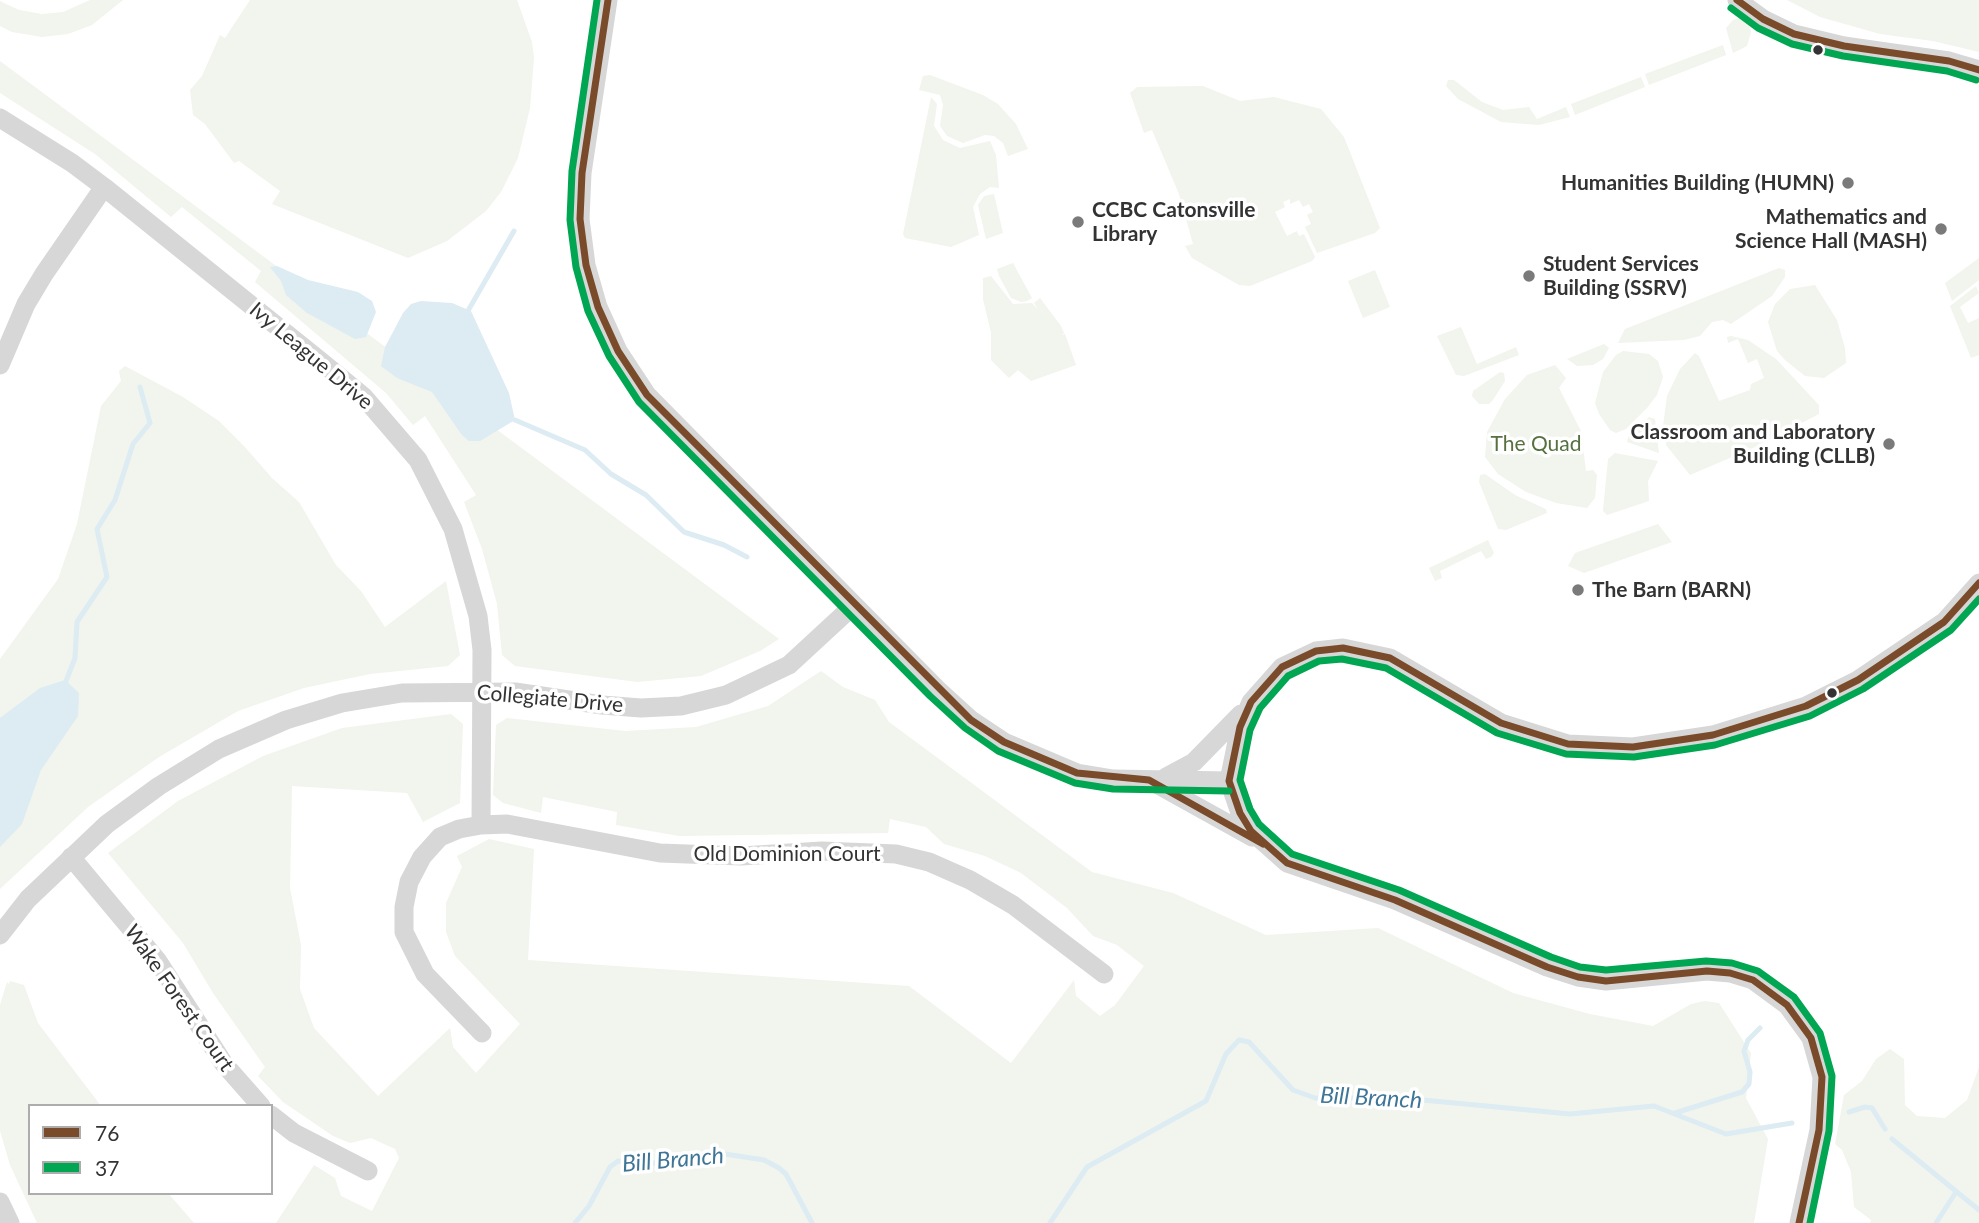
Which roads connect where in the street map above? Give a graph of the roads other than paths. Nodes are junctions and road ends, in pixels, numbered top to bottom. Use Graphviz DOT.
graph roads {
  1 [pos="608,0"];
  2 [pos="1737,0"];
  3 [pos="1979,70"];
  4 [pos="0,118"];
  5 [pos="104,187"];
  6 [pos="0,362"];
  7 [pos="1979,583"];
  8 [pos="854,606"];
  9 [pos="480,691"];
  10 [pos="1251,702"];
  11 [pos="1155,780"];
  12 [pos="1229,781"];
  13 [pos="481,825"];
  14 [pos="1263,844"];
  15 [pos="71,857"];
  16 [pos="0,935"];
  17 [pos="1104,974"];
  18 [pos="482,1033"];
  19 [pos="259,1104"];
  20 [pos="273,1117"];
  21 [pos="368,1171"];
  22 [pos="0,1202"];
  23 [pos="10,1223"];
  24 [pos="1799,1223"];
  1 -- 8 [label="street"];
  2 -- 3 [label="street"];
  4 -- 5 [label="street, Ivy League Drive"];
  5 -- 6 [label="street"];
  5 -- 9 [label="street, Ivy League Drive"];
  7 -- 10 [label="street"];
  8 -- 9 [label="street, Collegiate Drive"];
  8 -- 11 [label="street"];
  9 -- 13 [label="street"];
  9 -- 15 [label="street, Collegiate Drive"];
  10 -- 11 [label="street"];
  10 -- 12 [label="street"];
  11 -- 12 [label="street"];
  11 -- 14 [label="street"];
  12 -- 14 [label="street"];
  13 -- 17 [label="street, Old Dominion Court"];
  13 -- 18 [label="street, Old Dominion Court"];
  14 -- 24 [label="street"];
  15 -- 16 [label="street, Collegiate Drive"];
  15 -- 19 [label="street, Wake Forest Court"];
  20 -- 21 [label="street"];
  22 -- 23 [label="street"];
}
